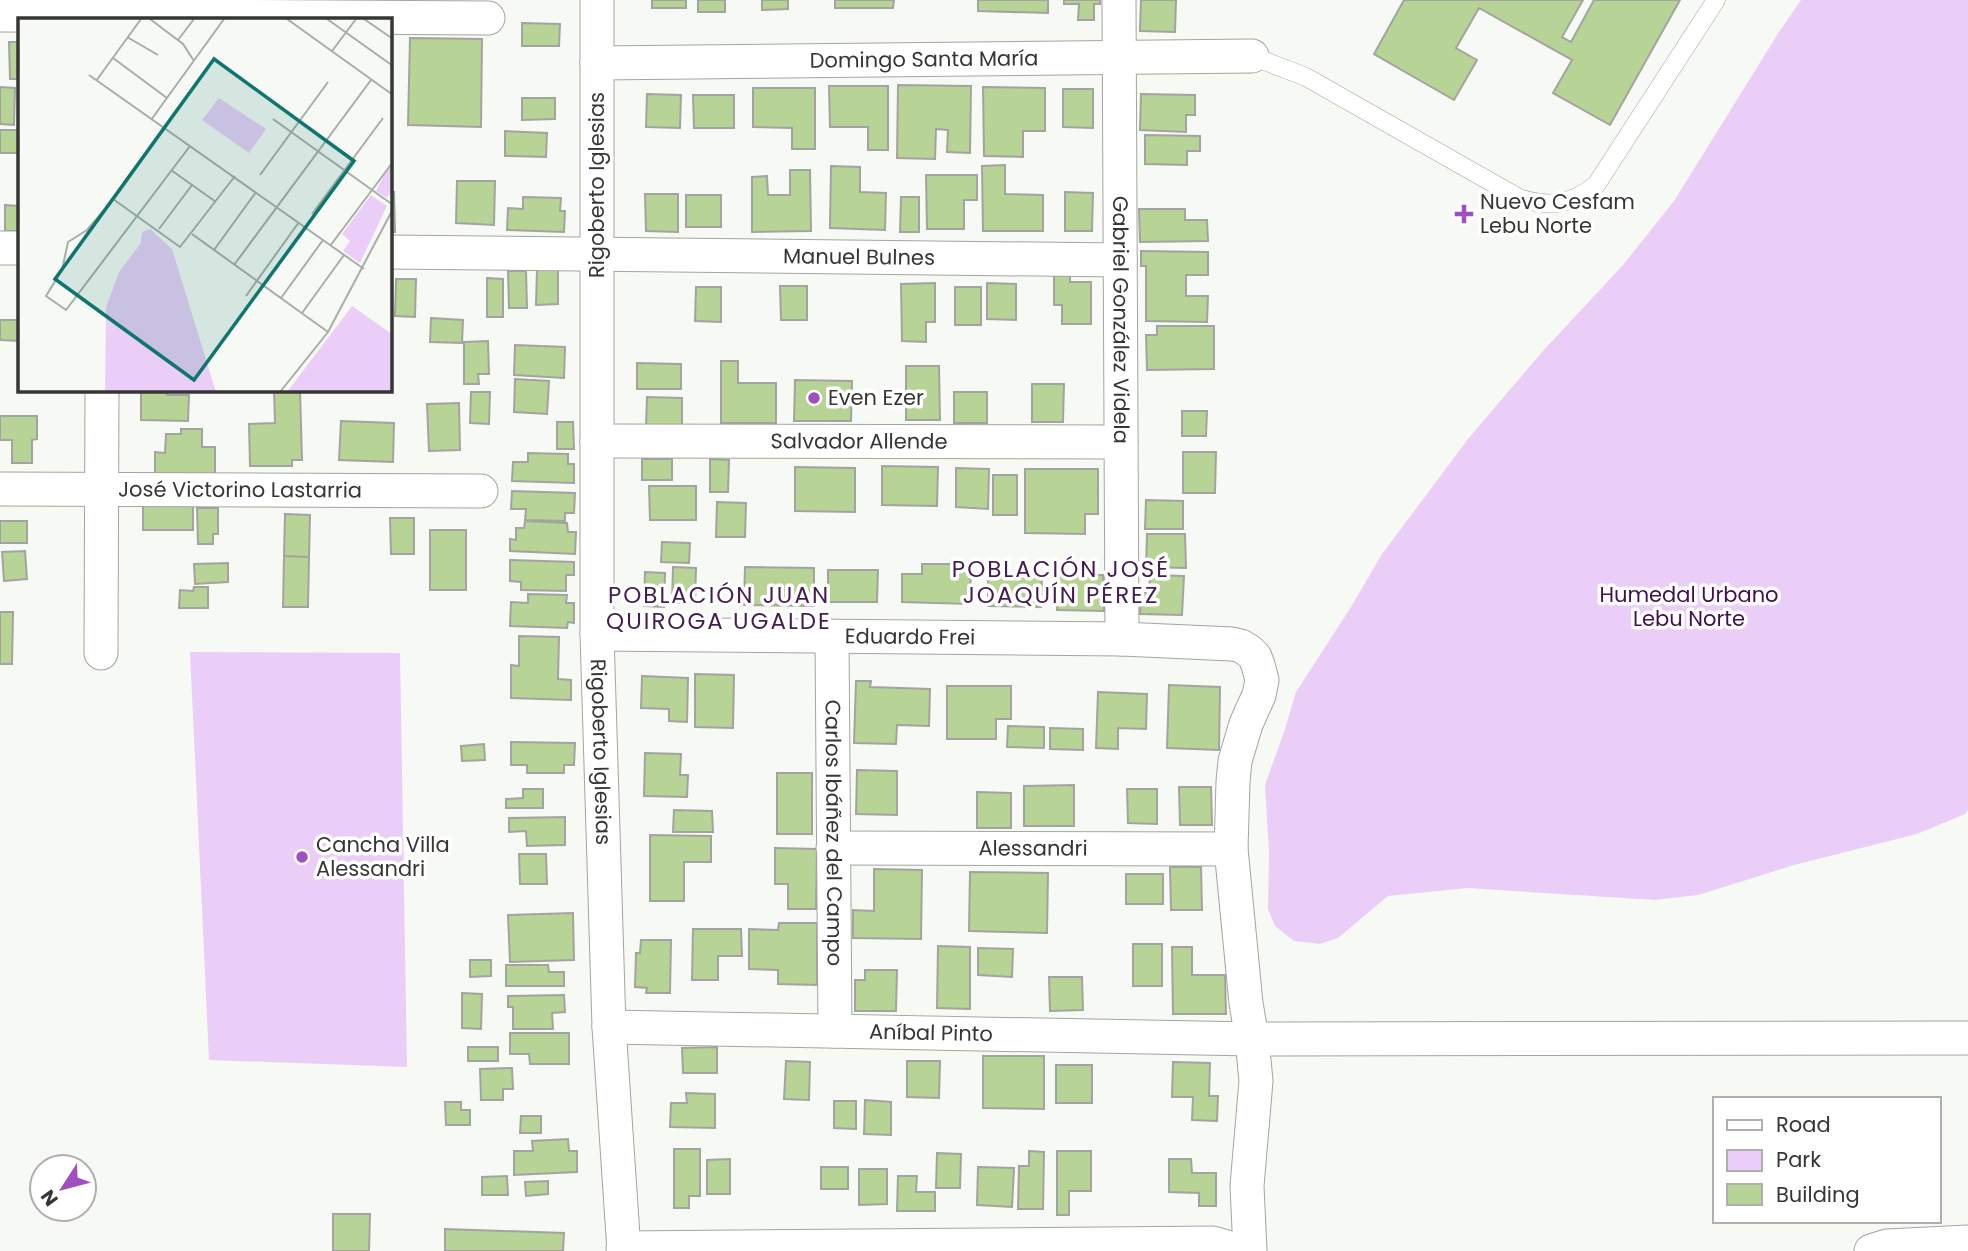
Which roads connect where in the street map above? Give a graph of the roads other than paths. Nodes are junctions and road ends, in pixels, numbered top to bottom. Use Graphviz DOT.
graph roads {
  1 [pos="597,0"];
  2 [pos="1119,0"];
  3 [pos="1716,0"];
  4 [pos="102,12"];
  5 [pos="0,15"];
  6 [pos="488,18"];
  7 [pos="1119,57"];
  8 [pos="1252,57"];
  9 [pos="597,63"];
  10 [pos="0,248"];
  11 [pos="18,248"];
  12 [pos="392,252"];
  13 [pos="597,254"];
  14 [pos="1120,260"];
  15 [pos="102,392"];
  16 [pos="597,441"];
  17 [pos="1121,442"];
  18 [pos="0,489"];
  19 [pos="102,490"];
  20 [pos="481,491"];
  21 [pos="597,634"];
  22 [pos="832,636"];
  23 [pos="1122,639"];
  24 [pos="101,653"];
  25 [pos="833,848"];
  26 [pos="1231,849"];
  27 [pos="609,1027"];
  28 [pos="835,1031"];
  29 [pos="1968,1038"];
  30 [pos="1252,1039"];
  31 [pos="1968,1242"];
  32 [pos="1227,1247"];
  33 [pos="624,1250"];
  34 [pos="1250,1251"];
  35 [pos="1871,1251"];
  1 -- 9 [label="street, Rigoberto Iglesias"];
  2 -- 7 [label="street, Gabriel González Videla"];
  3 -- 8 [label="lane"];
  4 -- 5 [label="street"];
  4 -- 6 [label="street"];
  7 -- 8 [label="street, Domingo Santa María"];
  7 -- 9 [label="street, Domingo Santa María"];
  7 -- 14 [label="street, Gabriel González Videla"];
  9 -- 13 [label="street, Rigoberto Iglesias"];
  10 -- 11 [label="street"];
  12 -- 13 [label="street, Manuel Bulnes"];
  13 -- 14 [label="street, Manuel Bulnes"];
  13 -- 16 [label="street, Rigoberto Iglesias"];
  14 -- 17 [label="street, Gabriel González Videla"];
  15 -- 19 [label="street"];
  16 -- 17 [label="street, Salvador Allende"];
  16 -- 21 [label="street, Rigoberto Iglesias"];
  17 -- 23 [label="street, Gabriel González Videla"];
  18 -- 19 [label="street, José Victorino Lastarria"];
  19 -- 20 [label="street, José Victorino Lastarria"];
  19 -- 24 [label="street"];
  21 -- 22 [label="street, Eduardo Frei"];
  21 -- 27 [label="street, Rigoberto Iglesias"];
  22 -- 23 [label="street, Eduardo Frei"];
  22 -- 25 [label="street, Carlos Ibáñez del Campo"];
  23 -- 26 [label="street, Eduardo Frei"];
  25 -- 26 [label="street, Alessandri"];
  25 -- 28 [label="street, Carlos Ibáñez del Campo"];
  26 -- 30 [label="street"];
  27 -- 28 [label="street, Aníbal Pinto"];
  27 -- 33 [label="street, Rigoberto Iglesias"];
  28 -- 30 [label="street, Aníbal Pinto"];
  29 -- 30 [label="street, Aníbal Pinto"];
  30 -- 34 [label="street"];
  31 -- 35 [label="street"];
  32 -- 33 [label="street"];
}
